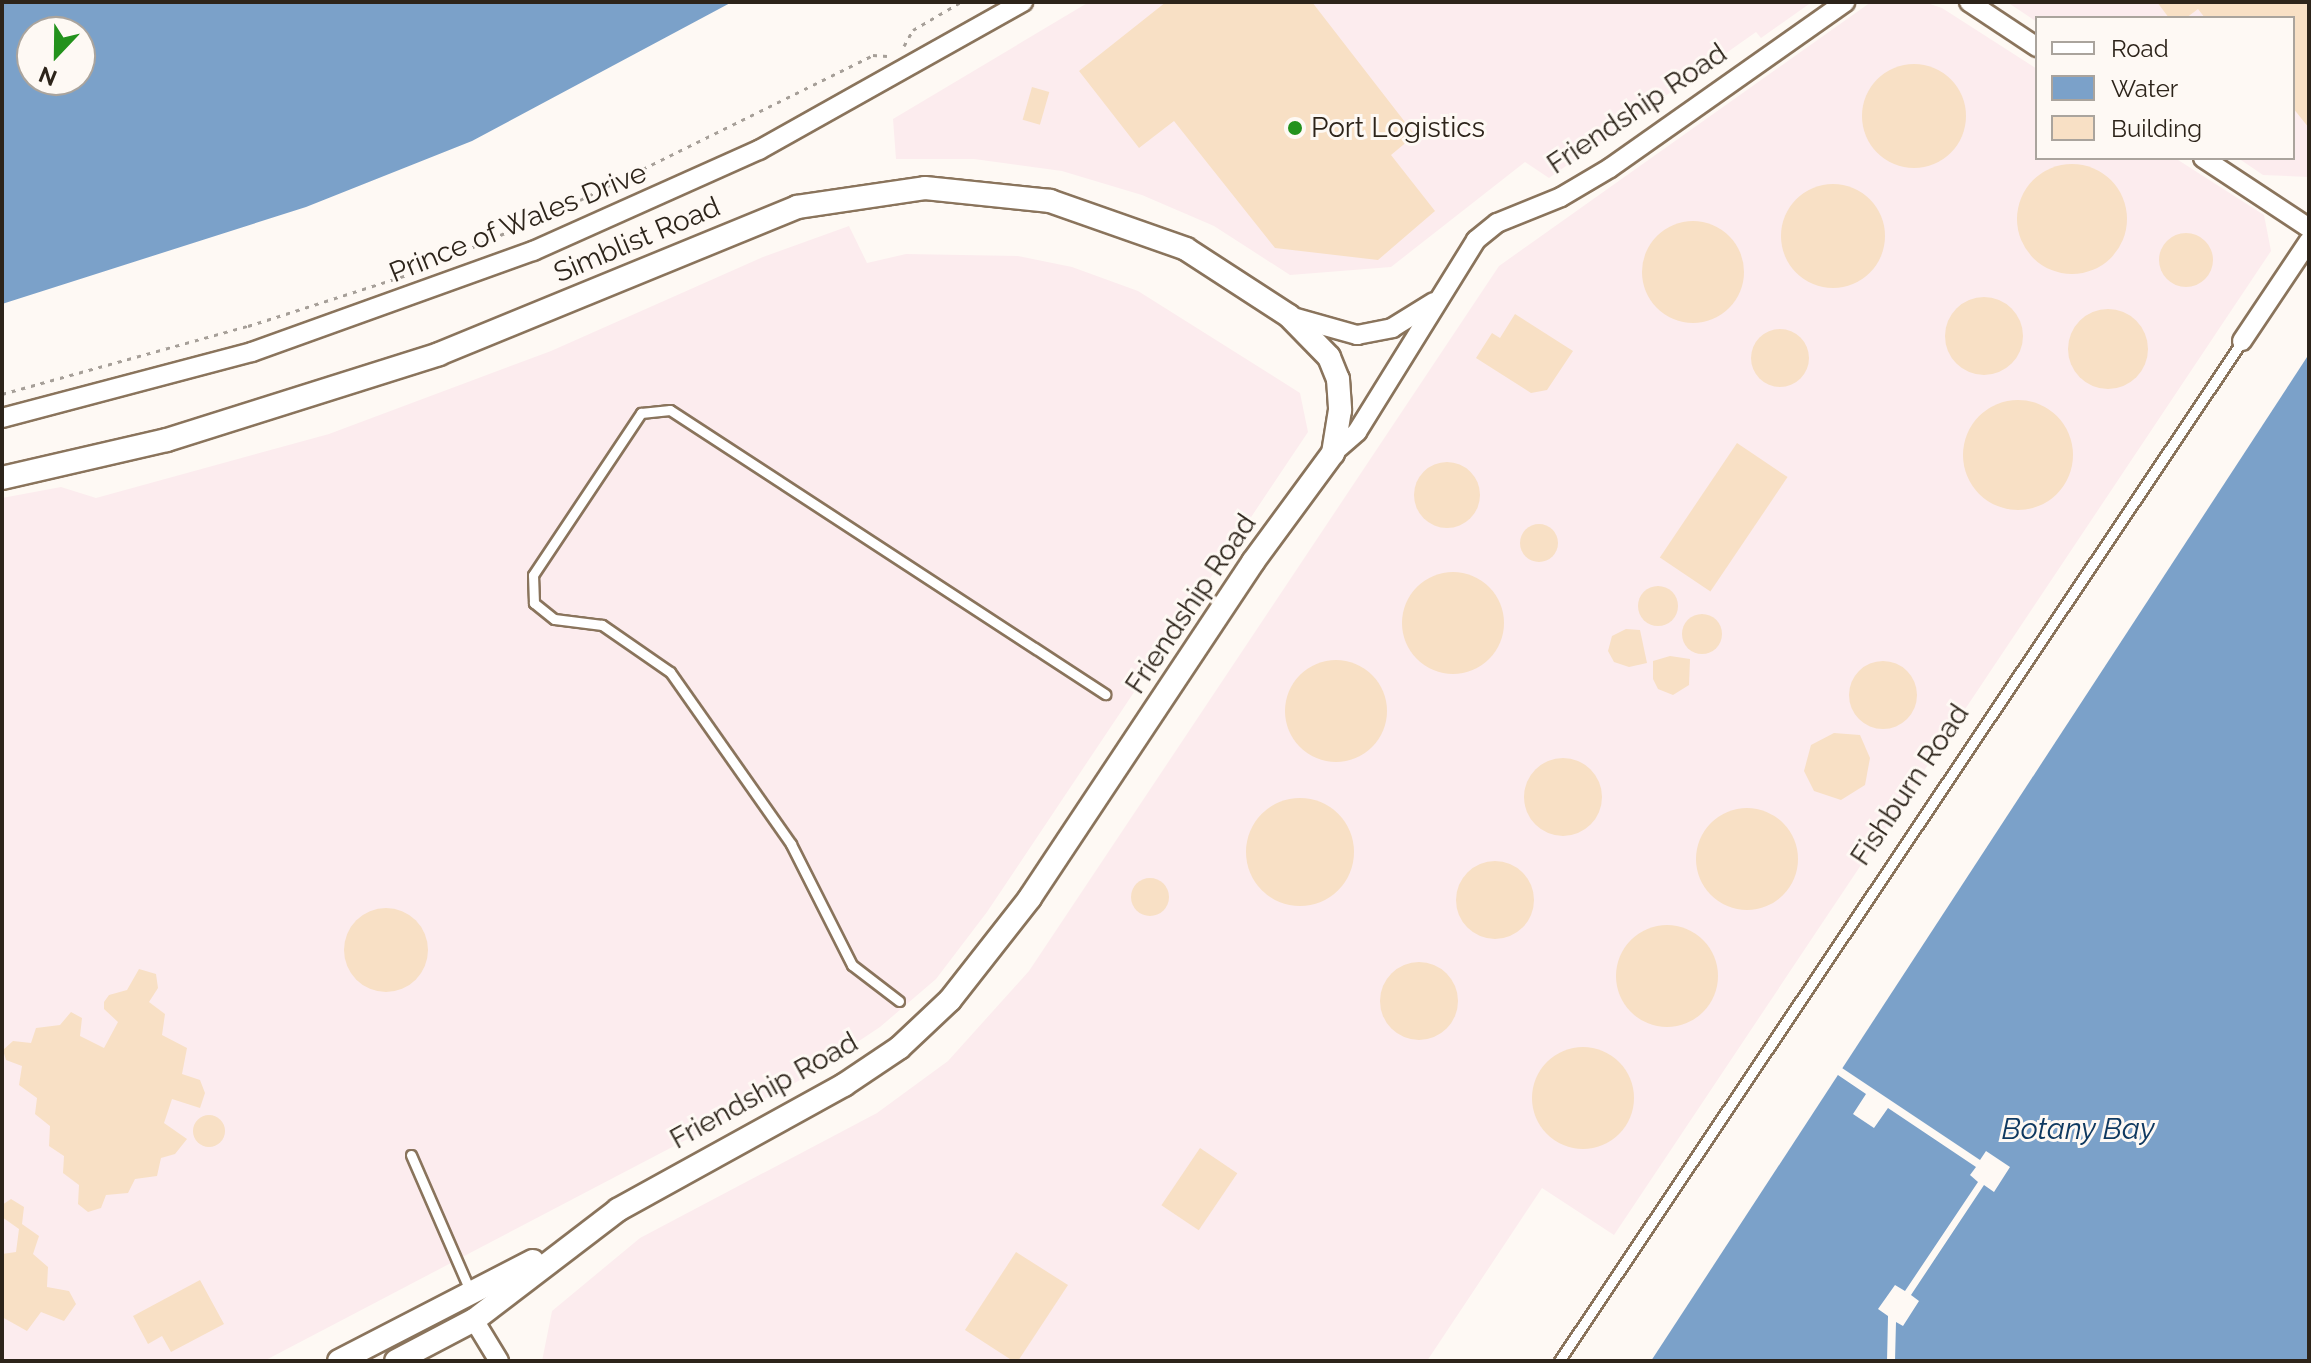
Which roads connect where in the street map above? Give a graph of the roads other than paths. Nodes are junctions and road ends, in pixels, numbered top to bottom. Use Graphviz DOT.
graph roads {
  1 [pos="1023,2"];
  2 [pos="1845,2"];
  3 [pos="1969,2"];
  4 [pos="2035,46"];
  5 [pos="2206,160"];
  6 [pos="2309,228"];
  7 [pos="2309,241"];
  8 [pos="1434,302"];
  9 [pos="1289,316"];
  10 [pos="2242,341"];
  11 [pos="2,418"];
  12 [pos="1333,453"];
  13 [pos="2,478"];
  14 [pos="1105,694"];
  15 [pos="899,1001"];
  16 [pos="411,1155"];
  17 [pos="580,1237"];
  18 [pos="471,1293"];
  19 [pos="474,1320"];
  20 [pos="339,1361"];
  21 [pos="396,1361"];
  22 [pos="499,1361"];
  23 [pos="1559,1361"];
  1 -- 11 [label="street, Prince of Wales Drive"];
  2 -- 8 [label="street, Friendship Road"];
  3 -- 4 [label="street"];
  5 -- 6 [label="street"];
  7 -- 10 [label="street, Fishburn Road"];
  8 -- 9 [label="street, Simblist Road"];
  8 -- 12 [label="street, Friendship Road"];
  9 -- 12 [label="street, Simblist Road"];
  9 -- 13 [label="street, Simblist Road"];
  10 -- 23 [label="lane, Fishburn Road"];
  12 -- 17 [label="street, Friendship Road"];
  14 -- 15 [label="lane"];
  16 -- 18 [label="lane"];
  17 -- 18 [label="street, Friendship Road"];
  17 -- 19 [label="street, Friendship Road"];
  18 -- 20 [label="street, Friendship Road"];
  19 -- 21 [label="street, Friendship Road"];
  19 -- 22 [label="street"];
}
